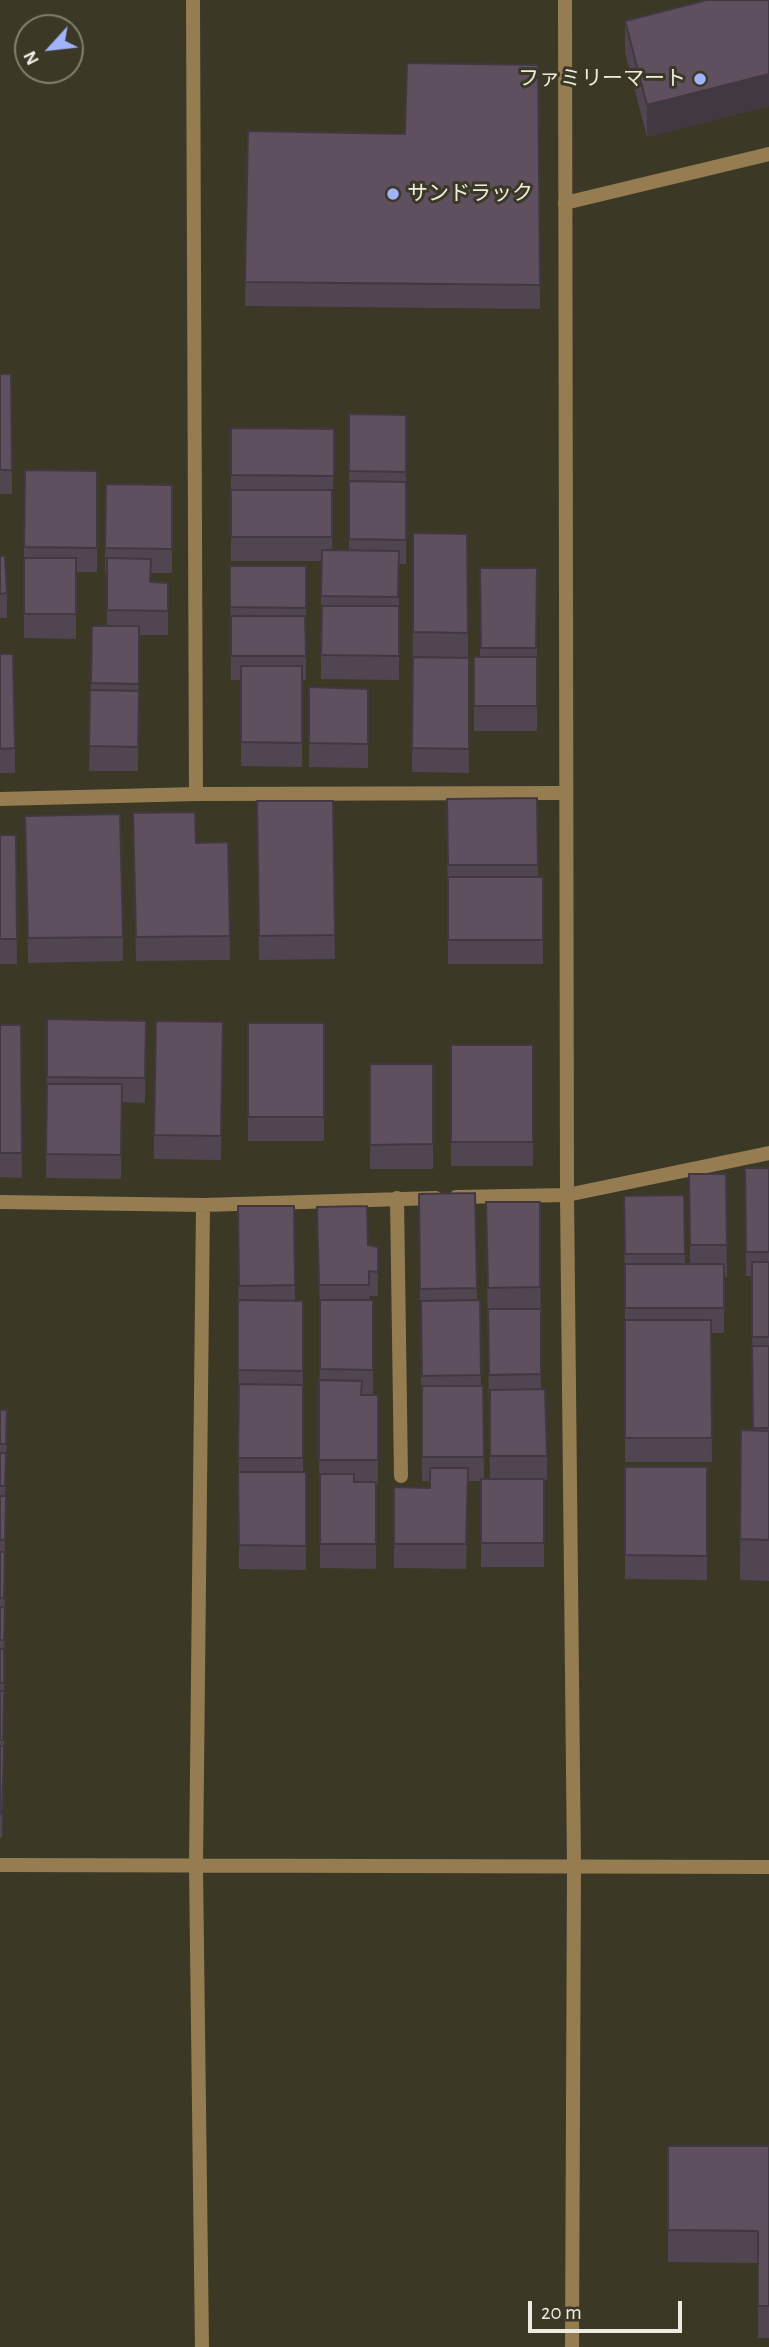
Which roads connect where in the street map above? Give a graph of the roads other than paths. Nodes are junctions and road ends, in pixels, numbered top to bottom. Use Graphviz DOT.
graph roads {
  1 [pos="193,0"];
  2 [pos="565,0"];
  3 [pos="769,154"];
  4 [pos="565,203"];
  5 [pos="566,793"];
  6 [pos="196,794"];
  7 [pos="0,799"];
  8 [pos="769,1153"];
  9 [pos="567,1195"];
  10 [pos="397,1199"];
  11 [pos="0,1202"];
  12 [pos="203,1205"];
  13 [pos="401,1476"];
  14 [pos="0,1866"];
  15 [pos="196,1866"];
  16 [pos="574,1867"];
  17 [pos="769,1867"];
  18 [pos="202,2347"];
  19 [pos="572,2347"];
  1 -- 6 [label="street"];
  2 -- 4 [label="street"];
  3 -- 4 [label="street"];
  4 -- 5 [label="street"];
  5 -- 6 [label="street"];
  5 -- 9 [label="street"];
  6 -- 7 [label="street"];
  8 -- 9 [label="street"];
  9 -- 10 [label="street"];
  9 -- 16 [label="street"];
  10 -- 12 [label="street"];
  10 -- 13 [label="street"];
  11 -- 12 [label="street"];
  12 -- 15 [label="street"];
  14 -- 15 [label="street"];
  15 -- 16 [label="street"];
  15 -- 18 [label="street"];
  16 -- 17 [label="street"];
  16 -- 19 [label="street"];
}
